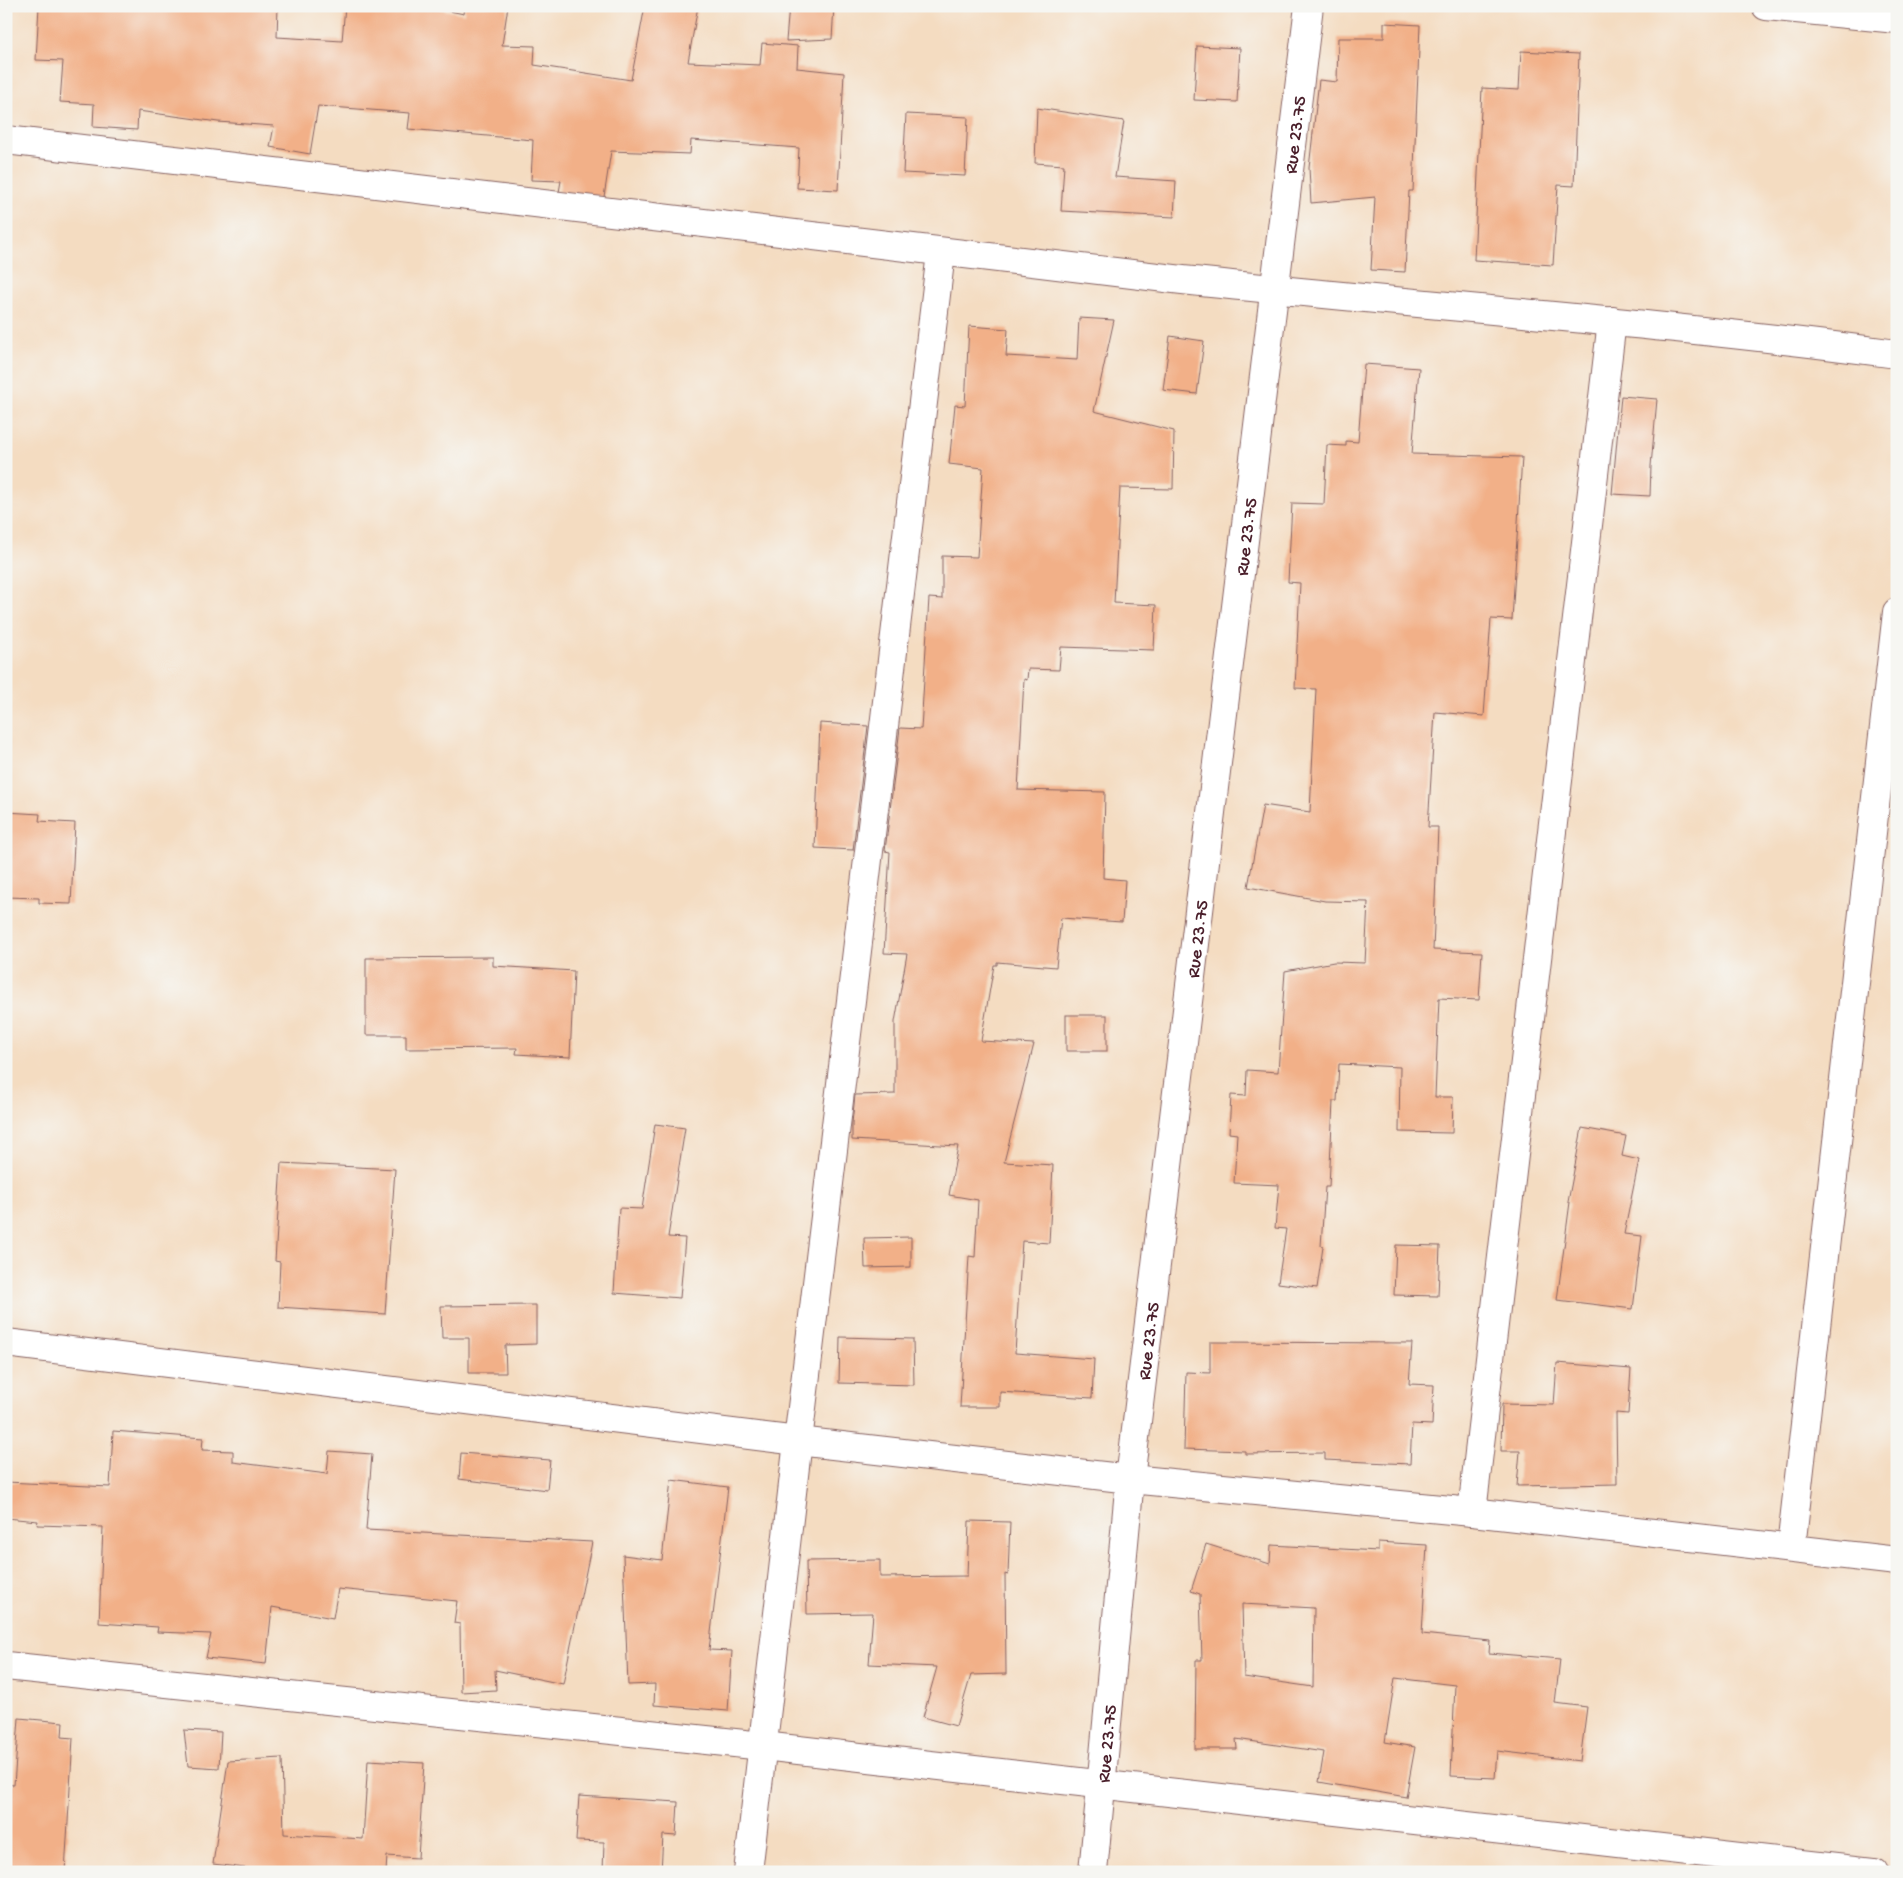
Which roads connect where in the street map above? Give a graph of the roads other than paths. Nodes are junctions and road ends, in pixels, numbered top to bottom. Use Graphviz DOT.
graph roads {
  1 [pos="1309,6"];
  2 [pos="1766,6"];
  3 [pos="1897,19"];
  4 [pos="6,140"];
  5 [pos="941,254"];
  6 [pos="1275,290"];
  7 [pos="1612,321"];
  8 [pos="1897,354"];
  9 [pos="1897,612"];
  10 [pos="6,1342"];
  11 [pos="798,1441"];
  12 [pos="1130,1479"];
  13 [pos="1472,1512"];
  14 [pos="1791,1548"];
  15 [pos="1897,1561"];
  16 [pos="6,1666"];
  17 [pos="764,1746"];
  18 [pos="1102,1785"];
  19 [pos="748,1872"];
  20 [pos="1093,1872"];
  21 [pos="1872,1872"];
  1 -- 6 [label="street, Rue 23.75"];
  2 -- 3 [label="street"];
  4 -- 5 [label="street"];
  5 -- 6 [label="street"];
  5 -- 11 [label="street"];
  6 -- 7 [label="street"];
  6 -- 12 [label="street, Rue 23.75"];
  7 -- 8 [label="street"];
  7 -- 13 [label="street"];
  9 -- 14 [label="street"];
  10 -- 11 [label="street"];
  11 -- 12 [label="street"];
  11 -- 17 [label="street"];
  12 -- 13 [label="street"];
  12 -- 18 [label="street, Rue 23.75"];
  13 -- 14 [label="street"];
  14 -- 15 [label="street"];
  16 -- 17 [label="street"];
  17 -- 18 [label="street"];
  17 -- 19 [label="street"];
  18 -- 20 [label="street, Rue 23.75"];
  18 -- 21 [label="street"];
}
